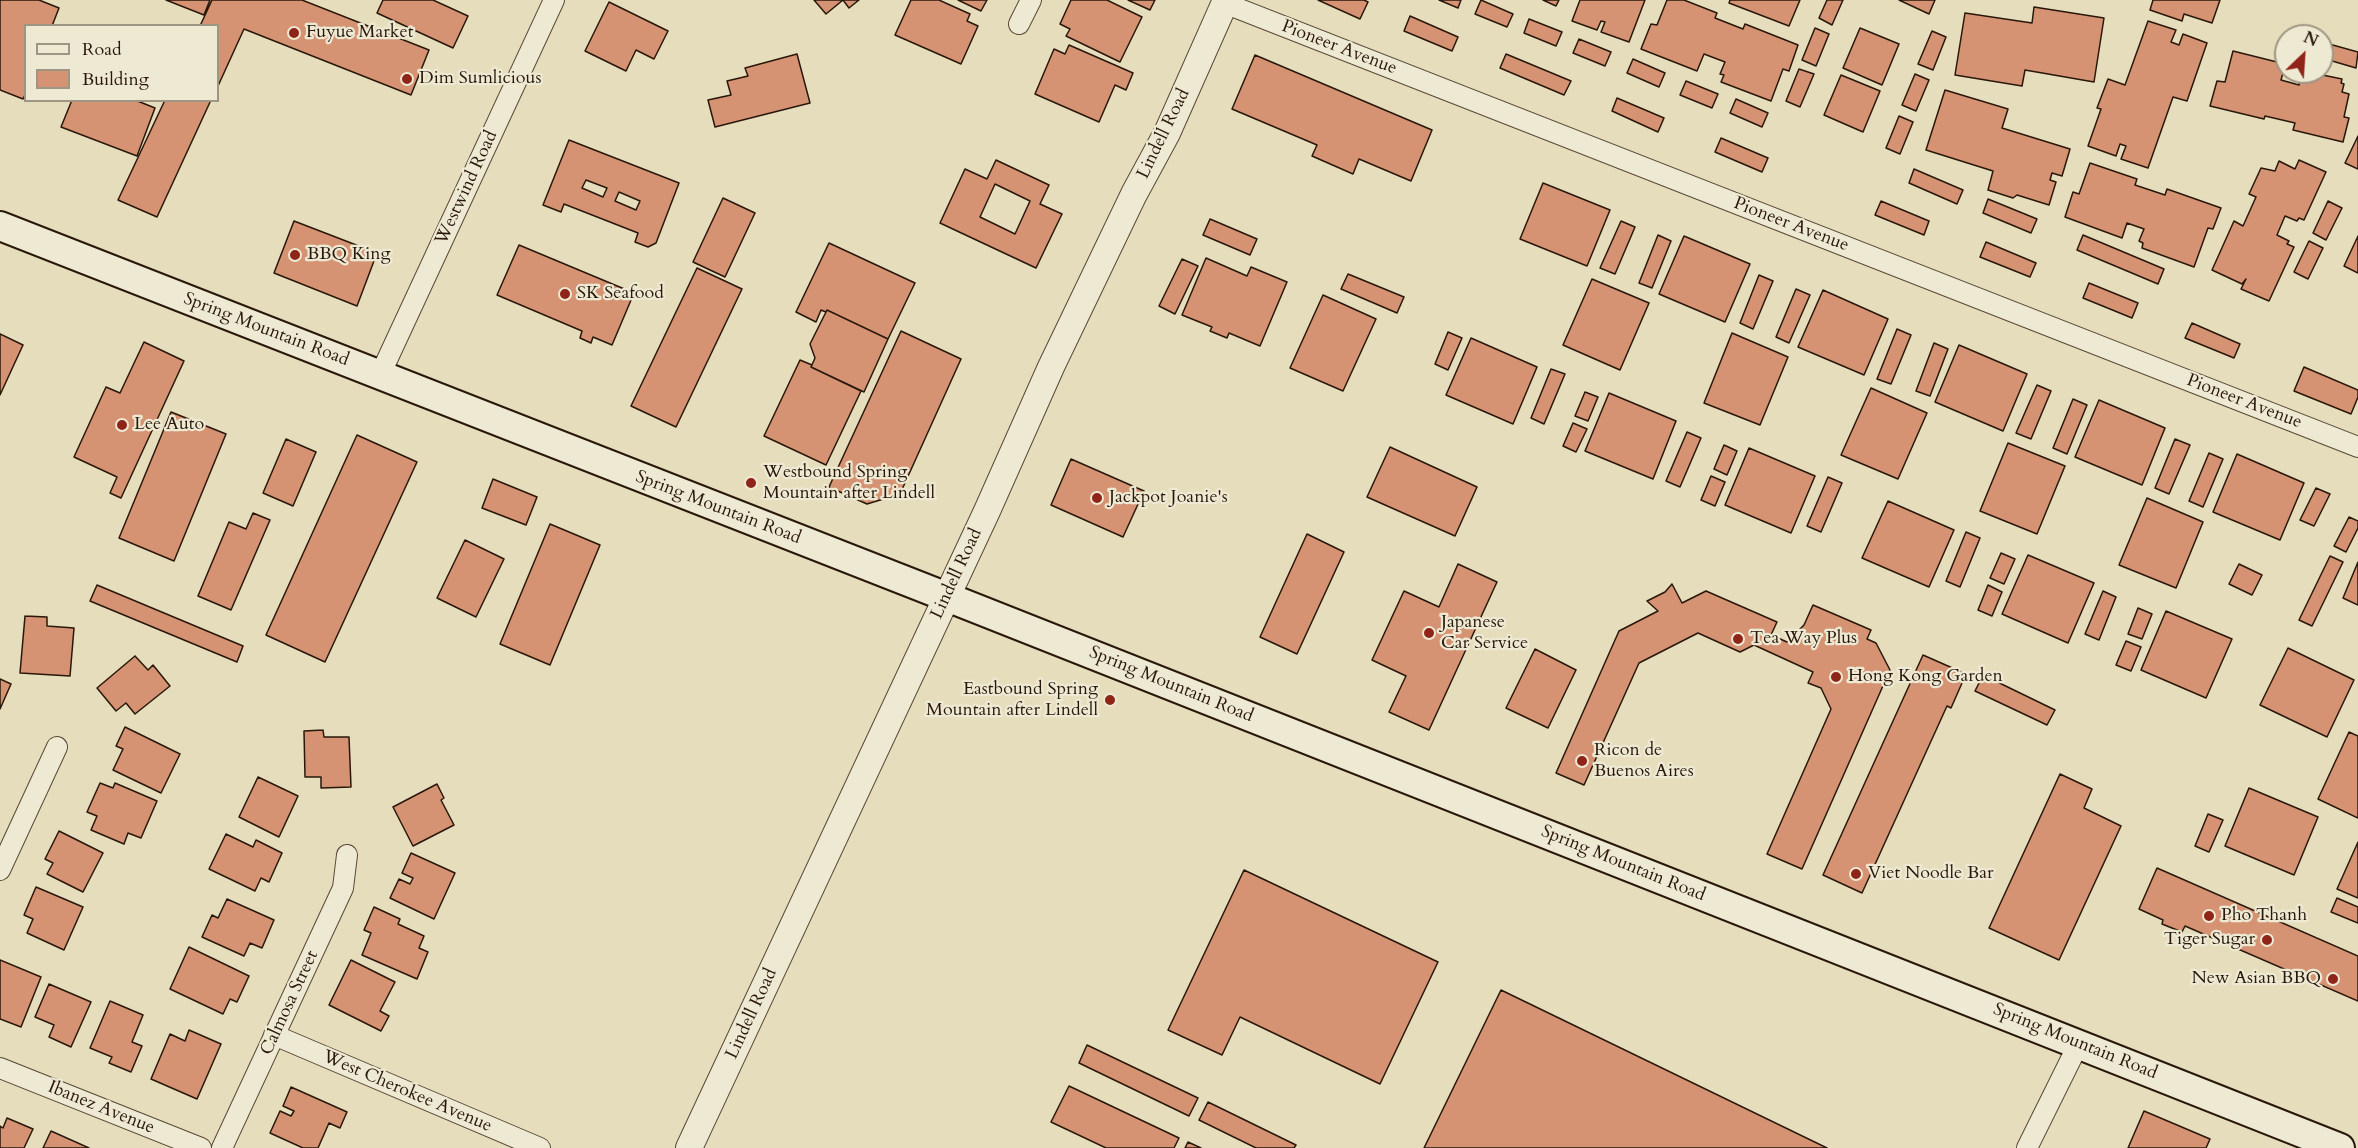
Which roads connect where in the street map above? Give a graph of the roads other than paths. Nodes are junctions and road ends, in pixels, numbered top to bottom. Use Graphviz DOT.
graph roads {
  1 [pos="554,0"];
  2 [pos="1031,0"];
  3 [pos="1225,2"];
  4 [pos="1019,24"];
  5 [pos="0,226"];
  6 [pos="380,375"];
  7 [pos="2358,447"];
  8 [pos="947,597"];
  9 [pos="57,747"];
  10 [pos="347,855"];
  11 [pos="0,870"];
  12 [pos="274,1035"];
  13 [pos="2079,1043"];
  14 [pos="0,1068"];
  15 [pos="201,1148"];
  16 [pos="222,1148"];
  17 [pos="540,1148"];
  18 [pos="689,1148"];
  19 [pos="2027,1148"];
  20 [pos="2340,1148"];
  1 -- 6 [label="street, Westwind Road"];
  2 -- 4 [label="street"];
  3 -- 7 [label="street, Pioneer Avenue"];
  3 -- 8 [label="street, Lindell Road"];
  5 -- 6 [label="main road, Spring Mountain Road"];
  6 -- 8 [label="main road, Spring Mountain Road"];
  8 -- 13 [label="main road, Spring Mountain Road"];
  8 -- 18 [label="street, Lindell Road"];
  9 -- 11 [label="street"];
  10 -- 12 [label="street, Calmosa Street"];
  12 -- 16 [label="street, Calmosa Street"];
  12 -- 17 [label="street, West Cherokee Avenue"];
  13 -- 19 [label="street"];
  13 -- 20 [label="main road, Spring Mountain Road"];
  14 -- 15 [label="street, Ibanez Avenue"];
}
